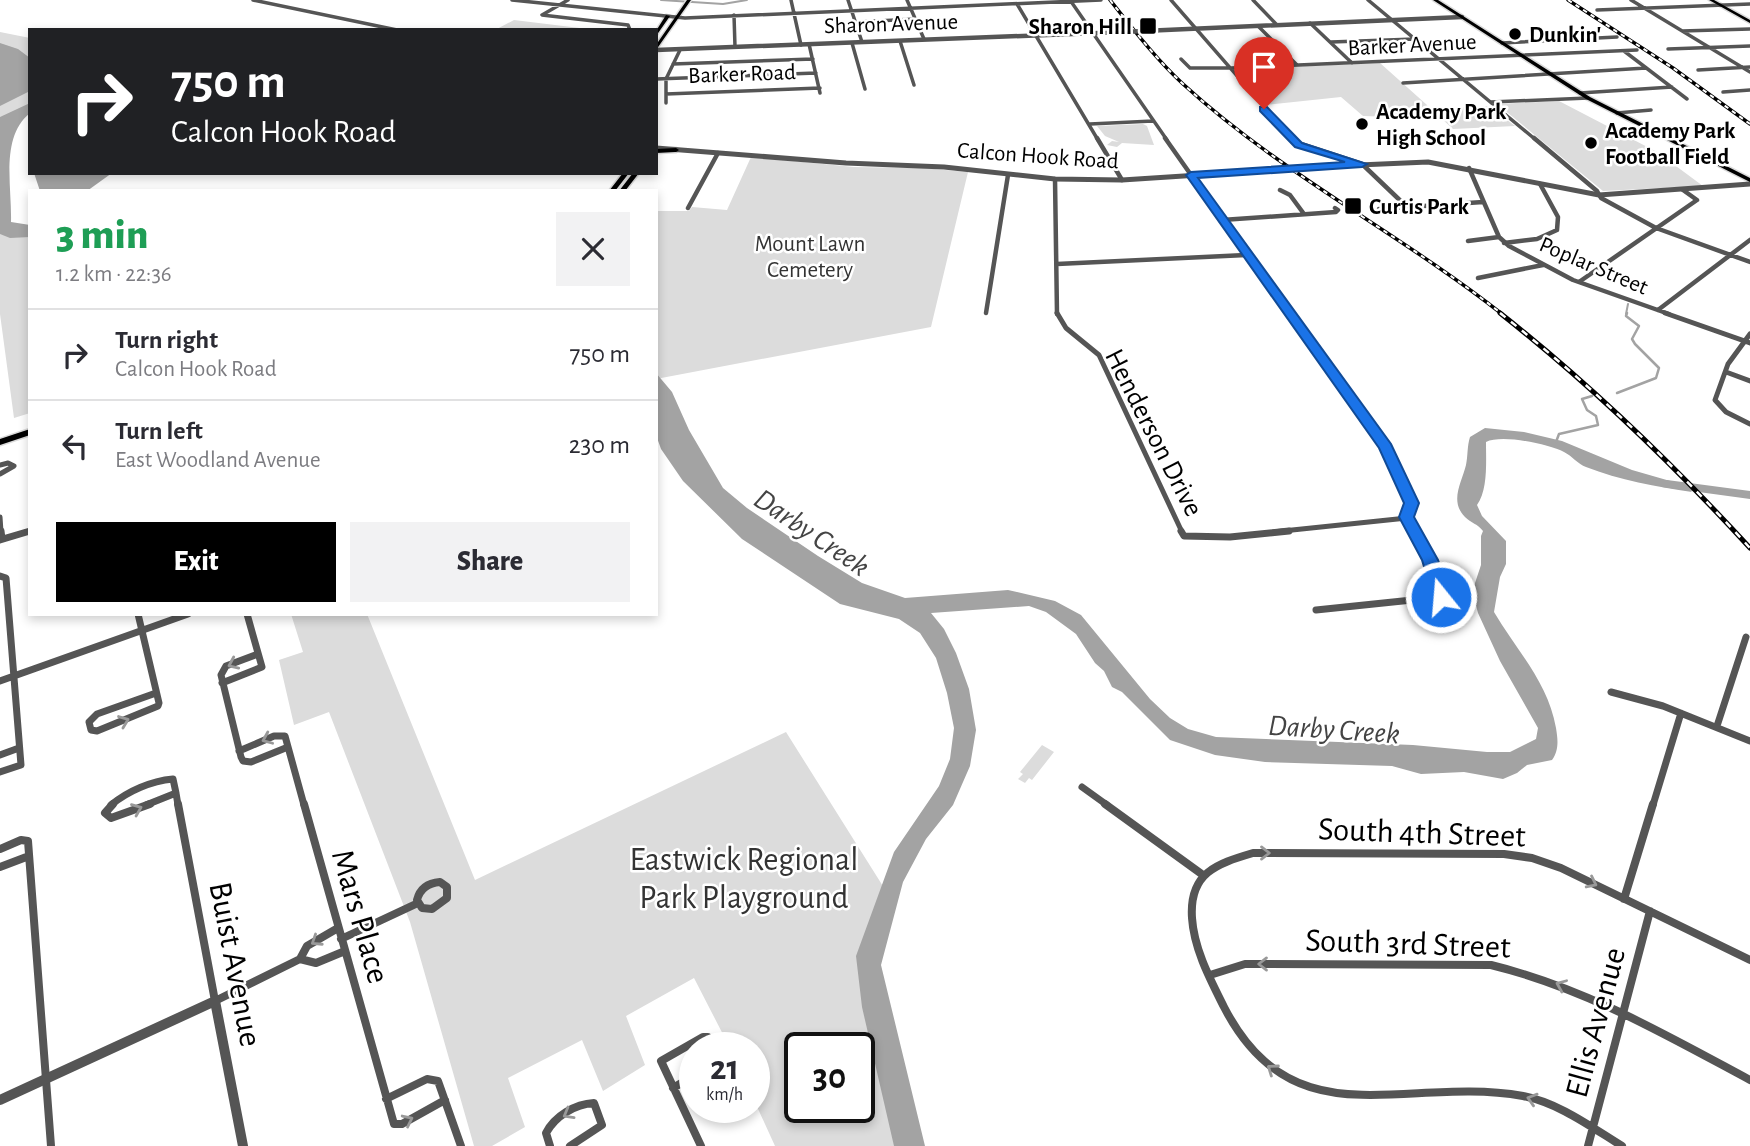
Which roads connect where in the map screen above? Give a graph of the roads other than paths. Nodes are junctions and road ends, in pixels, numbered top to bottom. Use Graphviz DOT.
graph roads {
  1 [pos="253,0"];
  2 [pos="512,0"];
  3 [pos="568,0"];
  4 [pos="791,0"];
  5 [pos="849,0"];
  6 [pos="907,0"];
  7 [pos="1101,0"];
  8 [pos="1171,0"];
  9 [pos="1253,0"];
  10 [pos="1368,0"];
  11 [pos="1435,0"];
  12 [pos="1631,0"];
  13 [pos="1711,0"];
  14 [pos="684,1"];
  15 [pos="1070,1"];
  16 [pos="1016,2"];
  17 [pos="1750,4"];
  18 [pos="1719,5"];
  19 [pos="559,6"];
  20 [pos="911,8"];
  21 [pos="1645,8"];
  22 [pos="853,10"];
  23 [pos="1597,10"];
  24 [pos="793,13"];
  25 [pos="734,15"];
  26 [pos="668,17"];
  27 [pos="1462,17"];
  28 [pos="675,18"];
  29 [pos="916,19"];
  30 [pos="1392,20"];
  31 [pos="856,22"];
  32 [pos="1750,22"];
  33 [pos="1311,23"];
  34 [pos="1277,25"];
  35 [pos="1258,26"];
  36 [pos="387,28"];
  37 [pos="629,28"];
  38 [pos="1197,29"];
  39 [pos="1750,29"];
  40 [pos="1682,31"];
  41 [pos="658,32"];
  42 [pos="1092,33"];
  43 [pos="1037,35"];
  44 [pos="1617,37"];
  45 [pos="924,39"];
  46 [pos="1415,39"];
  47 [pos="900,41"];
  48 [pos="862,42"];
  49 [pos="1331,42"];
  50 [pos="852,43"];
  51 [pos="1502,43"];
  52 [pos="809,44"];
  53 [pos="801,45"];
  54 [pos="658,46"];
  55 [pos="1750,46"];
  56 [pos="735,47"];
  57 [pos="1710,48"];
  58 [pos="658,49"];
  59 [pos="1668,49"];
  60 [pos="680,50"];
  61 [pos="1637,50"];
  62 [pos="1624,51"];
  63 [pos="1521,56"];
  64 [pos="813,59"];
  65 [pos="1440,59"];
  66 [pos="1181,60"];
  67 [pos="1352,63"];
  68 [pos="673,64"];
  69 [pos="1297,65"];
  70 [pos="1742,67"];
  71 [pos="1750,67"];
  72 [pos="1231,68"];
  73 [pos="1646,68"];
  74 [pos="1698,70"];
  75 [pos="1750,72"];
  76 [pos="816,73"];
  77 [pos="1552,75"];
  78 [pos="658,79"];
  79 [pos="666,79"];
  80 [pos="1463,80"];
  81 [pos="1403,83"];
  82 [pos="914,85"];
  83 [pos="1672,88"];
  84 [pos="865,89"];
  85 [pos="1750,90"];
  86 [pos="1723,92"];
  87 [pos="1580,93"];
  88 [pos="666,94"];
  89 [pos="1588,97"];
  90 [pos="1687,99"];
  91 [pos="1491,102"];
  92 [pos="666,103"];
  93 [pos="1651,110"];
  94 [pos="1617,113"];
  95 [pos="1153,121"];
  96 [pos="1090,124"];
  97 [pos="658,149"];
  98 [pos="676,150"];
  99 [pos="718,153"];
  100 [pos="1362,164"];
  101 [pos="1469,168"];
  102 [pos="624,175"];
  103 [pos="634,175"];
  104 [pos="1008,175"];
  105 [pos="1191,175"];
  106 [pos="1055,179"];
  107 [pos="1122,180"];
  108 [pos="1750,182"];
  109 [pos="1540,184"];
  110 [pos="614,189"];
  111 [pos="624,189"];
  112 [pos="1280,190"];
  113 [pos="1684,190"];
  114 [pos="1599,195"];
  115 [pos="1483,202"];
  116 [pos="1407,207"];
  117 [pos="688,208"];
  118 [pos="1335,208"];
  119 [pos="1379,209"];
  120 [pos="1304,215"];
  121 [pos="1222,220"];
  122 [pos="1656,228"];
  123 [pos="1499,237"];
  124 [pos="1750,240"];
  125 [pos="1468,241"];
  126 [pos="1504,243"];
  127 [pos="1246,254"];
  128 [pos="1730,255"];
  129 [pos="1750,262"];
  130 [pos="1057,264"];
  131 [pos="1543,265"];
  132 [pos="1478,278"];
  133 [pos="1579,282"];
  134 [pos="1658,310"];
  135 [pos="986,313"];
  136 [pos="1750,334"];
  137 [pos="1742,340"];
  138 [pos="1750,343"];
  139 [pos="1726,372"];
  140 [pos="1750,381"];
  141 [pos="1750,424"];
  142 [pos="28,428"];
  143 [pos="28,433"];
  144 [pos="0,436"];
  145 [pos="0,442"];
  146 [pos="0,465"];
  147 [pos="0,474"];
  148 [pos="0,517"];
  149 [pos="1407,517"];
  150 [pos="28,532"];
  151 [pos="1,540"];
  152 [pos="0,576"];
  153 [pos="3,586"];
  154 [pos="1316,610"];
  155 [pos="138,616"];
  156 [pos="182,616"];
  157 [pos="248,616"];
  158 [pos="141,631"];
  159 [pos="1746,637"];
  160 [pos="258,654"];
  161 [pos="13,676"];
  162 [pos="0,681"];
  163 [pos="222,684"];
  164 [pos="1611,692"];
  165 [pos="156,694"];
  166 [pos="1682,713"];
  167 [pos="1717,726"];
  168 [pos="1750,741"];
  169 [pos="288,747"];
  170 [pos="19,748"];
  171 [pos="239,751"];
  172 [pos="0,755"];
  173 [pos="0,772"];
  174 [pos="1082,787"];
  175 [pos="176,793"];
  176 [pos="0,849"];
  177 [pos="29,856"];
  178 [pos="0,867"];
  179 [pos="1203,875"];
  180 [pos="1624,899"];
  181 [pos="418,903"];
  182 [pos="1650,911"];
  183 [pos="338,928"];
  184 [pos="341,939"];
  185 [pos="345,951"];
  186 [pos="300,959"];
  187 [pos="1750,960"];
  188 [pos="1210,975"];
  189 [pos="215,1001"];
  190 [pos="1623,1013"];
  191 [pos="679,1051"];
  192 [pos="46,1078"];
  193 [pos="1750,1080"];
  194 [pos="679,1084"];
  195 [pos="673,1088"];
  196 [pos="386,1099"];
  197 [pos="0,1100"];
  198 [pos="445,1100"];
  199 [pos="1593,1129"];
  200 [pos="460,1143"];
  201 [pos="51,1146"];
  202 [pos="243,1146"];
  203 [pos="550,1146"];
  204 [pos="570,1146"];
  205 [pos="701,1146"];
  206 [pos="1588,1146"];
  207 [pos="1622,1146"];
  1 -- 36 [label="street"];
  2 -- 19 [label="street"];
  3 -- 19 [label="street"];
  4 -- 24 [label="street"];
  5 -- 22 [label="street"];
  6 -- 20 [label="street"];
  7 -- 15 [label="street"];
  8 -- 38 [label="street"];
  9 -- 34 [label="street"];
  10 -- 30 [label="street"];
  11 -- 27 [label="main road"];
  12 -- 21 [label="street"];
  13 -- 18 [label="main road"];
  14 -- 26 [label="main road"];
  14 -- 28 [label="main road"];
  15 -- 16 [label="street"];
  15 -- 42 [label="street"];
  16 -- 20 [label="street"];
  16 -- 43 [label="street"];
  17 -- 18 [label="street"];
  18 -- 21 [label="street"];
  18 -- 32 [label="main road"];
  19 -- 26 [label="street"];
  19 -- 37 [label="street"];
  20 -- 22 [label="street"];
  20 -- 29 [label="street"];
  21 -- 23 [label="street"];
  21 -- 40 [label="street"];
  22 -- 24 [label="street"];
  22 -- 31 [label="street"];
  24 -- 25 [label="street"];
  24 -- 53 [label="street"];
  25 -- 28 [label="street"];
  25 -- 56 [label="street"];
  26 -- 28 [label="street"];
  26 -- 41 [label="main road"];
  27 -- 30 [label="street, Sharon Avenue"];
  27 -- 51 [label="main road"];
  28 -- 54 [label="main road"];
  29 -- 31 [label="street"];
  29 -- 45 [label="street"];
  30 -- 33 [label="street, Sharon Avenue"];
  30 -- 46 [label="street"];
  31 -- 48 [label="street"];
  33 -- 34 [label="street, Sharon Avenue"];
  33 -- 49 [label="street"];
  34 -- 35 [label="street, Sharon Avenue"];
  35 -- 38 [label="street, Sharon Avenue"];
  35 -- 69 [label="street"];
  38 -- 42 [label="street, Sharon Avenue, bridge"];
  38 -- 72 [label="street"];
  39 -- 40 [label="street"];
  40 -- 57 [label="street"];
  42 -- 43 [label="street, Sharon Avenue"];
  42 -- 95 [label="street"];
  43 -- 45 [label="street, Sharon Avenue"];
  43 -- 96 [label="street"];
  44 -- 51 [label="street"];
  45 -- 47 [label="street, Sharon Avenue"];
  46 -- 49 [label="street"];
  46 -- 65 [label="street"];
  47 -- 48 [label="street, Sharon Avenue"];
  47 -- 82 [label="street"];
  48 -- 50 [label="street, Sharon Avenue"];
  49 -- 67 [label="street"];
  50 -- 52 [label="street, Sharon Avenue"];
  50 -- 84 [label="street"];
  51 -- 63 [label="main road"];
  52 -- 53 [label="street, Sharon Avenue"];
  52 -- 64 [label="street"];
  53 -- 56 [label="street, Sharon Avenue"];
  55 -- 57 [label="street"];
  56 -- 60 [label="street, Sharon Avenue"];
  57 -- 59 [label="street"];
  57 -- 70 [label="street"];
  58 -- 60 [label="street, Sharon Avenue"];
  60 -- 68 [label="street"];
  61 -- 62 [label="street, Barker Avenue"];
  62 -- 63 [label="street, Barker Avenue"];
  62 -- 73 [label="street"];
  63 -- 65 [label="street, Barker Avenue"];
  63 -- 77 [label="main road"];
  64 -- 68 [label="street"];
  64 -- 76 [label="street"];
  65 -- 67 [label="street, Barker Avenue"];
  65 -- 80 [label="street"];
  66 -- 72 [label="street, Barker Avenue"];
  67 -- 69 [label="street, Barker Avenue"];
  68 -- 79 [label="street"];
  69 -- 72 [label="street, Barker Avenue"];
  70 -- 71 [label="street"];
  70 -- 74 [label="street"];
  70 -- 75 [label="street"];
  72 -- 100 [label="street"];
  73 -- 77 [label="street"];
  73 -- 83 [label="street"];
  76 -- 79 [label="street"];
  76 -- 88 [label="street, Barker Road"];
  77 -- 80 [label="street"];
  77 -- 87 [label="main road"];
  78 -- 79 [label="street"];
  79 -- 88 [label="street"];
  80 -- 81 [label="street"];
  80 -- 91 [label="street"];
  83 -- 87 [label="street"];
  83 -- 90 [label="street"];
  85 -- 86 [label="street"];
  87 -- 89 [label="main road"];
  88 -- 92 [label="street"];
  89 -- 91 [label="street"];
  89 -- 94 [label="main road"];
  91 -- 114 [label="street"];
  93 -- 94 [label="street"];
  94 -- 108 [label="main road"];
  95 -- 96 [label="street"];
  95 -- 105 [label="street"];
  96 -- 107 [label="street"];
  97 -- 98 [label="main road"];
  98 -- 99 [label="street, Calcon Hook Road"];
  99 -- 104 [label="street, Calcon Hook Road"];
  99 -- 117 [label="street"];
  100 -- 101 [label="street, Calcon Hook Road"];
  100 -- 105 [label="street, Calcon Hook Road, bridge"];
  100 -- 116 [label="street"];
  101 -- 109 [label="street, Calcon Hook Road"];
  101 -- 115 [label="street, Poplar Street"];
  102 -- 110 [label="main road"];
  103 -- 111 [label="main road"];
  104 -- 106 [label="street, Calcon Hook Road"];
  104 -- 135 [label="street"];
  105 -- 107 [label="street, Calcon Hook Road"];
  105 -- 121 [label="street"];
  106 -- 107 [label="street, Calcon Hook Road"];
  106 -- 130 [label="street, Henderson Drive"];
  108 -- 113 [label="street, Calcon Hook Road"];
  109 -- 114 [label="street, Calcon Hook Road"];
  109 -- 126 [label="street"];
  112 -- 120 [label="street"];
  113 -- 114 [label="street, Calcon Hook Road"];
  113 -- 122 [label="street"];
  114 -- 122 [label="street"];
  115 -- 116 [label="street"];
  115 -- 123 [label="street, Poplar Street"];
  116 -- 119 [label="street"];
  118 -- 120 [label="street"];
  120 -- 121 [label="street"];
  121 -- 127 [label="street"];
  122 -- 128 [label="street"];
  122 -- 133 [label="street"];
  123 -- 125 [label="street"];
  123 -- 126 [label="street, Poplar Street"];
  124 -- 128 [label="street"];
  126 -- 131 [label="street, Poplar Street"];
  127 -- 130 [label="street"];
  127 -- 149 [label="street"];
  128 -- 129 [label="street"];
  128 -- 134 [label="street"];
  130 -- 149 [label="street, Henderson Drive"];
  131 -- 132 [label="street"];
  131 -- 133 [label="street, Poplar Street"];
  133 -- 134 [label="street, Poplar Street"];
  134 -- 137 [label="street, Poplar Street"];
  136 -- 137 [label="street"];
  137 -- 138 [label="street, Poplar Street"];
  137 -- 139 [label="street"];
  139 -- 140 [label="street"];
  139 -- 141 [label="street"];
  142 -- 144 [label="main road"];
  143 -- 145 [label="main road"];
  146 -- 147 [label="street"];
  148 -- 151 [label="street"];
  149 -- 154 [label="street"];
  150 -- 151 [label="street"];
  152 -- 153 [label="street"];
  153 -- 161 [label="street"];
  155 -- 158 [label="street"];
  156 -- 158 [label="street"];
  157 -- 160 [label="street"];
  158 -- 161 [label="street"];
  158 -- 165 [label="street"];
  159 -- 167 [label="street"];
  160 -- 163 [label="street, one-way"];
  160 -- 163 [label="street"];
  161 -- 162 [label="street"];
  161 -- 170 [label="street"];
  163 -- 171 [label="street"];
  164 -- 166 [label="street"];
  165 -- 165 [label="street, one-way"];
  166 -- 167 [label="street"];
  166 -- 180 [label="street"];
  167 -- 168 [label="street"];
  169 -- 171 [label="street"];
  169 -- 171 [label="street, one-way"];
  169 -- 183 [label="street, Mars Place"];
  170 -- 172 [label="street"];
  170 -- 173 [label="street"];
  174 -- 179 [label="street"];
  175 -- 175 [label="street, one-way"];
  175 -- 189 [label="street, Buist Avenue"];
  176 -- 177 [label="street"];
  177 -- 178 [label="street"];
  177 -- 192 [label="street"];
  179 -- 180 [label="street, South 4th Street, one-way"];
  179 -- 188 [label="street"];
  180 -- 182 [label="street, South 4th Street"];
  181 -- 184 [label="street"];
  182 -- 187 [label="street, South 4th Street"];
  182 -- 190 [label="street, Ellis Avenue"];
  183 -- 184 [label="street, Mars Place"];
  183 -- 186 [label="street, one-way"];
  184 -- 185 [label="street, Mars Place"];
  185 -- 186 [label="street"];
  185 -- 196 [label="street, Mars Place"];
  186 -- 189 [label="street"];
  190 -- 188 [label="street, South 3rd Street, one-way"];
  199 -- 188 [label="street, one-way"];
  189 -- 192 [label="street"];
  189 -- 202 [label="street, Buist Avenue"];
  190 -- 193 [label="street, South 3rd Street"];
  190 -- 199 [label="street, Ellis Avenue"];
  191 -- 195 [label="street"];
  192 -- 197 [label="street"];
  192 -- 201 [label="street"];
  194 -- 195 [label="street"];
  195 -- 205 [label="street"];
  196 -- 198 [label="street"];
  196 -- 198 [label="street, Mars Place, one-way"];
  198 -- 200 [label="street"];
  199 -- 206 [label="street, Ellis Avenue"];
  199 -- 207 [label="street"];
  204 -- 203 [label="street, one-way"];
}
